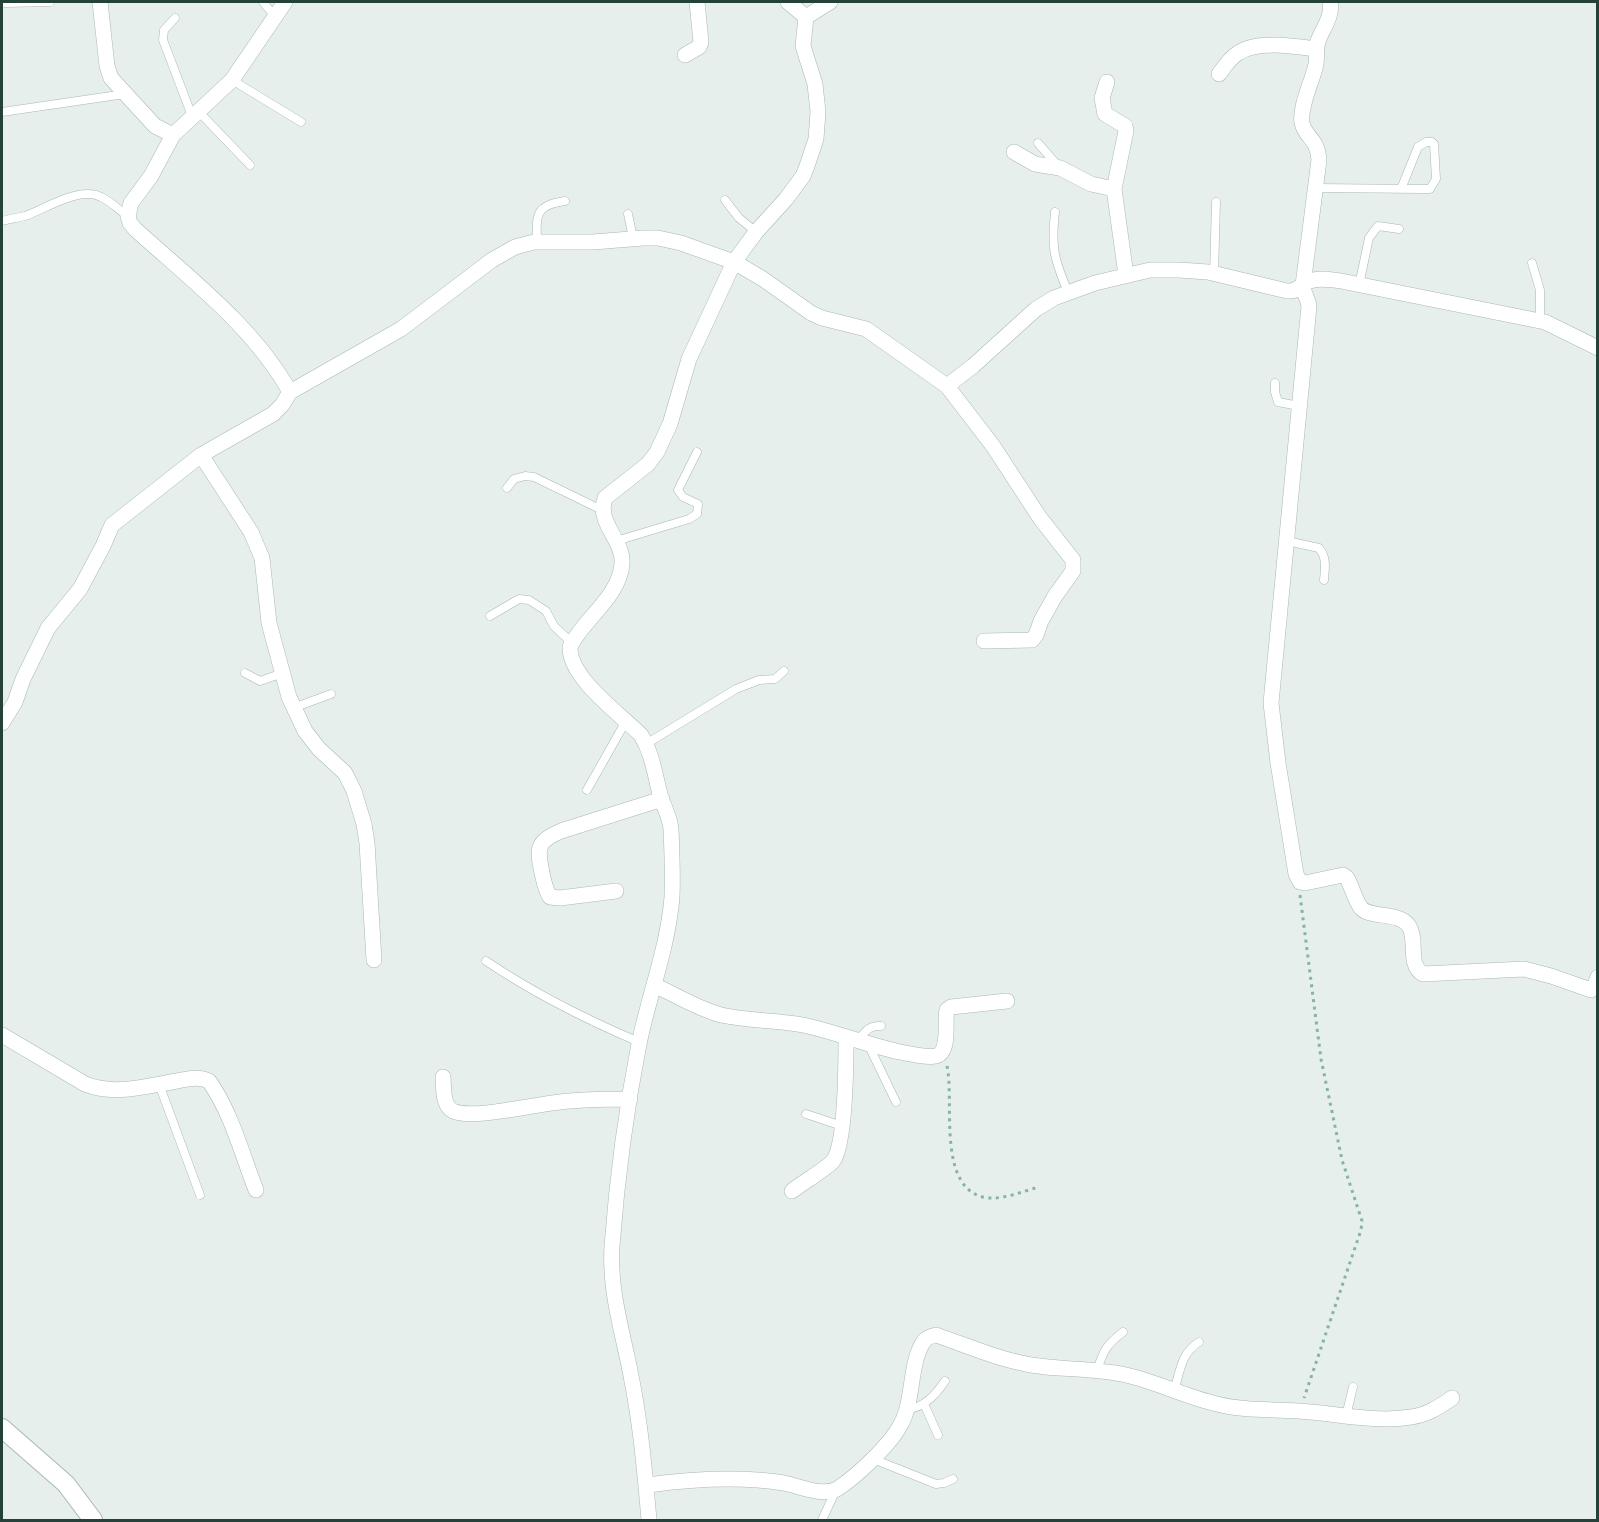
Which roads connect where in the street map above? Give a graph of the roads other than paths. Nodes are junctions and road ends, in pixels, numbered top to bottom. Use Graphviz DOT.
graph roads {
  1 [pos="50,2"];
  2 [pos="100,2"];
  3 [pos="262,2"];
  4 [pos="285,2"];
  5 [pos="697,2"];
  6 [pos="788,2"];
  7 [pos="830,2"];
  8 [pos="1330,2"];
  9 [pos="5,3"];
  10 [pos="806,17"];
  11 [pos="175,18"];
  12 [pos="276,18"];
  13 [pos="1316,49"];
  14 [pos="685,55"];
  15 [pos="1219,74"];
  16 [pos="232,80"];
  17 [pos="1107,82"];
  18 [pos="125,94"];
  19 [pos="2,112"];
  20 [pos="195,114"];
  21 [pos="301,122"];
  22 [pos="173,135"];
  23 [pos="1038,143"];
  24 [pos="1014,152"];
  25 [pos="250,165"];
  26 [pos="1060,168"];
  27 [pos="1316,188"];
  28 [pos="1114,189"];
  29 [pos="1401,189"];
  30 [pos="725,200"];
  31 [pos="565,201"];
  32 [pos="1216,202"];
  33 [pos="1055,212"];
  34 [pos="628,214"];
  35 [pos="128,216"];
  36 [pos="2,220"];
  37 [pos="1399,229"];
  38 [pos="756,232"];
  39 [pos="633,238"];
  40 [pos="537,242"];
  41 [pos="734,262"];
  42 [pos="1532,263"];
  43 [pos="1214,274"];
  44 [pos="1126,275"];
  45 [pos="1303,285"];
  46 [pos="1359,285"];
  47 [pos="1068,292"];
  48 [pos="1540,321"];
  49 [pos="1598,348"];
  50 [pos="1275,383"];
  51 [pos="947,386"];
  52 [pos="290,392"];
  53 [pos="1299,406"];
  54 [pos="698,452"];
  55 [pos="201,454"];
  56 [pos="507,488"];
  57 [pos="604,511"];
  58 [pos="616,541"];
  59 [pos="1287,541"];
  60 [pos="1324,580"];
  61 [pos="490,616"];
  62 [pos="984,641"];
  63 [pos="572,644"];
  64 [pos="784,671"];
  65 [pos="245,673"];
  66 [pos="283,673"];
  67 [pos="331,694"];
  68 [pos="293,708"];
  69 [pos="626,721"];
  70 [pos="2,723"];
  71 [pos="646,744"];
  72 [pos="587,790"];
  73 [pos="662,799"];
  74 [pos="616,891"];
  75 [pos="374,960"];
  76 [pos="486,962"];
  77 [pos="1598,977"];
  78 [pos="654,985"];
  79 [pos="1007,1001"];
  80 [pos="881,1026"];
  81 [pos="2,1035"];
  82 [pos="857,1040"];
  83 [pos="639,1042"];
  84 [pos="443,1077"];
  85 [pos="159,1084"];
  86 [pos="630,1099"];
  87 [pos="896,1102"];
  88 [pos="806,1114"];
  89 [pos="842,1126"];
  90 [pos="256,1190"];
  91 [pos="792,1191"];
  92 [pos="200,1195"];
  93 [pos="1124,1332"];
  94 [pos="1199,1342"];
  95 [pos="1097,1370"];
  96 [pos="945,1381"];
  97 [pos="1353,1387"];
  98 [pos="1174,1391"];
  99 [pos="1452,1398"];
  100 [pos="924,1404"];
  101 [pos="906,1410"];
  102 [pos="1346,1416"];
  103 [pos="2,1428"];
  104 [pos="938,1435"];
  105 [pos="873,1459"];
  106 [pos="953,1479"];
  107 [pos="648,1485"];
  108 [pos="836,1490"];
  109 [pos="93,1521"];
  110 [pos="650,1521"];
  111 [pos="822,1521"];
  1 -- 9 [label="lane"];
  2 -- 18 [label="street"];
  3 -- 12 [label="lane"];
  4 -- 12 [label="street"];
  5 -- 14 [label="street"];
  6 -- 10 [label="street"];
  7 -- 10 [label="street"];
  8 -- 13 [label="street"];
  10 -- 38 [label="street"];
  11 -- 20 [label="lane"];
  12 -- 16 [label="street"];
  13 -- 15 [label="street"];
  13 -- 27 [label="street"];
  16 -- 20 [label="street"];
  16 -- 21 [label="lane"];
  17 -- 28 [label="street"];
  18 -- 19 [label="lane"];
  18 -- 22 [label="street"];
  20 -- 22 [label="street"];
  20 -- 25 [label="lane"];
  22 -- 35 [label="street"];
  23 -- 26 [label="lane"];
  24 -- 26 [label="street"];
  26 -- 28 [label="street"];
  27 -- 29 [label="lane"];
  27 -- 45 [label="street"];
  28 -- 44 [label="street"];
  29 -- 29 [label="lane"];
  30 -- 38 [label="lane"];
  31 -- 40 [label="lane"];
  32 -- 43 [label="lane"];
  33 -- 47 [label="lane"];
  34 -- 39 [label="lane"];
  35 -- 36 [label="lane"];
  35 -- 52 [label="street"];
  37 -- 46 [label="lane"];
  38 -- 41 [label="street"];
  39 -- 40 [label="street"];
  39 -- 41 [label="street"];
  40 -- 52 [label="street"];
  41 -- 51 [label="street"];
  41 -- 57 [label="street"];
  42 -- 48 [label="lane"];
  43 -- 44 [label="street"];
  43 -- 45 [label="street"];
  44 -- 47 [label="street"];
  45 -- 46 [label="street"];
  45 -- 53 [label="street"];
  46 -- 48 [label="street"];
  47 -- 51 [label="street"];
  48 -- 49 [label="street"];
  50 -- 53 [label="lane"];
  51 -- 62 [label="street"];
  52 -- 55 [label="street"];
  53 -- 59 [label="street"];
  54 -- 58 [label="lane"];
  55 -- 66 [label="street"];
  55 -- 70 [label="street"];
  56 -- 57 [label="lane"];
  57 -- 58 [label="street"];
  58 -- 63 [label="street"];
  59 -- 60 [label="lane"];
  59 -- 77 [label="street"];
  61 -- 63 [label="lane"];
  63 -- 69 [label="street"];
  64 -- 71 [label="lane"];
  65 -- 66 [label="lane"];
  66 -- 68 [label="street"];
  67 -- 68 [label="lane"];
  68 -- 75 [label="street"];
  69 -- 71 [label="street"];
  69 -- 72 [label="lane"];
  71 -- 73 [label="street"];
  73 -- 74 [label="street"];
  73 -- 78 [label="street"];
  76 -- 83 [label="lane"];
  78 -- 82 [label="street"];
  78 -- 83 [label="street"];
  79 -- 82 [label="street"];
  80 -- 82 [label="lane"];
  81 -- 85 [label="street"];
  82 -- 87 [label="lane"];
  82 -- 89 [label="street"];
  83 -- 86 [label="street"];
  84 -- 86 [label="street"];
  85 -- 90 [label="street"];
  85 -- 92 [label="lane"];
  86 -- 107 [label="street"];
  88 -- 89 [label="lane"];
  89 -- 91 [label="street"];
  93 -- 95 [label="lane"];
  94 -- 98 [label="lane"];
  95 -- 98 [label="street"];
  95 -- 101 [label="street"];
  96 -- 100 [label="lane"];
  97 -- 102 [label="lane"];
  98 -- 102 [label="street"];
  99 -- 102 [label="street"];
  100 -- 101 [label="lane"];
  100 -- 104 [label="lane"];
  101 -- 105 [label="street"];
  103 -- 109 [label="street"];
  105 -- 106 [label="lane"];
  105 -- 108 [label="street"];
  107 -- 108 [label="street"];
  107 -- 110 [label="street"];
  108 -- 111 [label="lane"];
}
